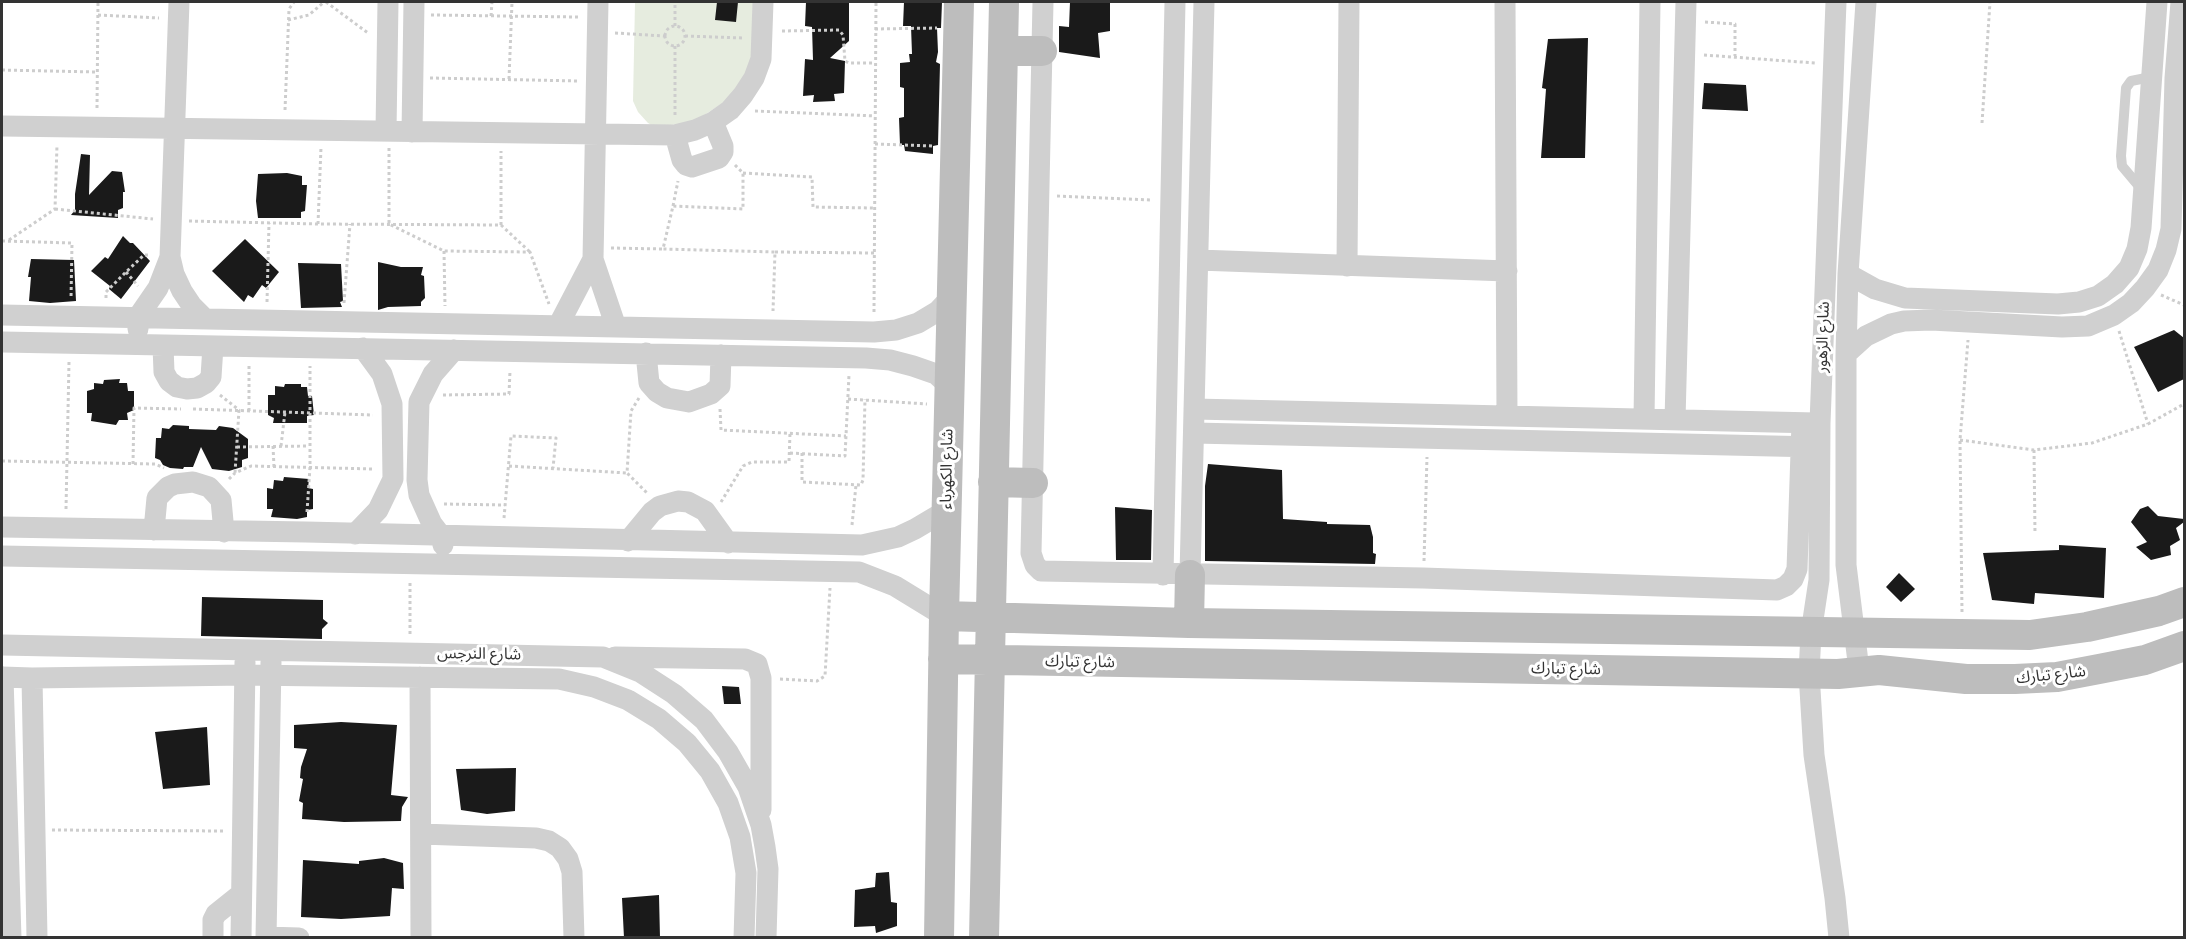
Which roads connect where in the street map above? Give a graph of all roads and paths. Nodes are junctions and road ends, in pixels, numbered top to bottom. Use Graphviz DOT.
graph roads {
  1 [pos="98,2"];
  2 [pos="294,2"];
  3 [pos="325,2"];
  4 [pos="388,2"];
  5 [pos="492,2"];
  6 [pos="512,2"];
  7 [pos="675,2"];
  8 [pos="763,2"];
  9 [pos="876,2"];
  10 [pos="1004,2"];
  11 [pos="1043,2"];
  12 [pos="1175,2"];
  13 [pos="1204,2"];
  14 [pos="1350,2"];
  15 [pos="1505,2"];
  16 [pos="1650,2"];
  17 [pos="1686,2"];
  18 [pos="1836,2"];
  19 [pos="1866,2"];
  20 [pos="1990,2"];
  21 [pos="2157,2"];
  22 [pos="2181,2"];
  23 [pos="414,8"];
  24 [pos="179,10"];
  25 [pos="98,15"];
  26 [pos="958,15"];
  27 [pos="491,16"];
  28 [pos="512,16"];
  29 [pos="598,17"];
  30 [pos="288,21"];
  31 [pos="675,26"];
  32 [pos="875,29"];
  33 [pos="762,35"];
  34 [pos="664,36"];
  35 [pos="685,36"];
  36 [pos="1174,43"];
  37 [pos="1203,44"];
  38 [pos="675,46"];
  39 [pos="387,47"];
  40 [pos="1003,51"];
  41 [pos="1042,51"];
  42 [pos="1685,54"];
  43 [pos="875,63"];
  44 [pos="1833,64"];
  45 [pos="2,70"];
  46 [pos="97,72"];
  47 [pos="413,77"];
  48 [pos="2151,77"];
  49 [pos="2180,78"];
  50 [pos="509,80"];
  51 [pos="596,81"];
  52 [pos="721,116"];
  53 [pos="875,116"];
  54 [pos="1982,123"];
  55 [pos="2,126"];
  56 [pos="57,127"];
  57 [pos="97,128"];
  58 [pos="174,128"];
  59 [pos="284,130"];
  60 [pos="322,130"];
  61 [pos="388,131"];
  62 [pos="412,132"];
  63 [pos="502,133"];
  64 [pos="595,134"];
  65 [pos="675,135"];
  66 [pos="875,144"];
  67 [pos="955,147"];
  68 [pos="723,152"];
  69 [pos="743,173"];
  70 [pos="1039,196"];
  71 [pos="1169,201"];
  72 [pos="874,208"];
  73 [pos="55,209"];
  74 [pos="171,220"];
  75 [pos="269,223"];
  76 [pos="318,224"];
  77 [pos="350,224"];
  78 [pos="389,224"];
  79 [pos="501,225"];
  80 [pos="2,241"];
  81 [pos="8,241"];
  82 [pos="663,249"];
  83 [pos="444,251"];
  84 [pos="530,252"];
  85 [pos="775,252"];
  86 [pos="593,253"];
  87 [pos="874,253"];
  88 [pos="170,257"];
  89 [pos="1198,260"];
  90 [pos="1347,266"];
  91 [pos="1507,271"];
  92 [pos="1848,274"];
  93 [pos="2145,288"];
  94 [pos="952,296"];
  95 [pos="2184,305"];
  96 [pos="2,315"];
  97 [pos="2114,315"];
  98 [pos="71,316"];
  99 [pos="105,317"];
  100 [pos="138,317"];
  101 [pos="205,319"];
  102 [pos="266,320"];
  103 [pos="343,322"];
  104 [pos="1969,323"];
  105 [pos="446,324"];
  106 [pos="558,326"];
  107 [pos="616,327"];
  108 [pos="772,330"];
  109 [pos="874,332"];
  110 [pos="69,343"];
  111 [pos="5,344"];
  112 [pos="138,344"];
  113 [pos="163,346"];
  114 [pos="213,346"];
  115 [pos="249,347"];
  116 [pos="363,348"];
  117 [pos="310,349"];
  118 [pos="454,350"];
  119 [pos="510,351"];
  120 [pos="646,353"];
  121 [pos="1846,354"];
  122 [pos="721,355"];
  123 [pos="850,357"];
  124 [pos="206,383"];
  125 [pos="649,383"];
  126 [pos="423,395"];
  127 [pos="940,395"];
  128 [pos="848,399"];
  129 [pos="865,399"];
  130 [pos="2184,404"];
  131 [pos="1194,410"];
  132 [pos="239,411"];
  133 [pos="249,411"];
  134 [pos="285,412"];
  135 [pos="310,413"];
  136 [pos="392,415"];
  137 [pos="1507,416"];
  138 [pos="1584,418"];
  139 [pos="1644,419"];
  140 [pos="1675,420"];
  141 [pos="1811,423"];
  142 [pos="2148,424"];
  143 [pos="720,430"];
  144 [pos="790,433"];
  145 [pos="1194,433"];
  146 [pos="846,436"];
  147 [pos="1428,439"];
  148 [pos="1960,440"];
  149 [pos="1582,442"];
  150 [pos="273,446"];
  151 [pos="280,446"];
  152 [pos="309,446"];
  153 [pos="237,447"];
  154 [pos="1811,447"];
  155 [pos="2034,450"];
  156 [pos="790,453"];
  157 [pos="802,453"];
  158 [pos="2,461"];
  159 [pos="67,463"];
  160 [pos="133,464"];
  161 [pos="509,465"];
  162 [pos="274,467"];
  163 [pos="310,467"];
  164 [pos="553,468"];
  165 [pos="393,469"];
  166 [pos="235,473"];
  167 [pos="627,473"];
  168 [pos="993,482"];
  169 [pos="1033,483"];
  170 [pos="176,484"];
  171 [pos="856,485"];
  172 [pos="221,500"];
  173 [pos="422,504"];
  174 [pos="505,505"];
  175 [pos="660,506"];
  176 [pos="946,510"];
  177 [pos="711,518"];
  178 [pos="4,526"];
  179 [pos="66,529"];
  180 [pos="154,530"];
  181 [pos="224,532"];
  182 [pos="306,532"];
  183 [pos="355,534"];
  184 [pos="2035,534"];
  185 [pos="442,537"];
  186 [pos="503,538"];
  187 [pos="628,541"];
  188 [pos="728,543"];
  189 [pos="850,545"];
  190 [pos="2,556"];
  191 [pos="410,564"];
  192 [pos="443,564"];
  193 [pos="830,572"];
  194 [pos="1176,575"];
  195 [pos="1423,578"];
  196 [pos="2184,602"];
  197 [pos="944,616"];
  198 [pos="991,618"];
  199 [pos="1189,623"];
  200 [pos="1657,629"];
  201 [pos="1811,633"];
  202 [pos="1856,634"];
  203 [pos="1963,635"];
  204 [pos="2,645"];
  205 [pos="2184,646"];
  206 [pos="245,650"];
  207 [pos="272,650"];
  208 [pos="410,653"];
  209 [pos="603,657"];
  210 [pos="943,659"];
  211 [pos="990,660"];
  212 [pos="1659,670"];
  213 [pos="1859,670"];
  214 [pos="1809,673"];
  215 [pos="245,675"];
  216 [pos="270,675"];
  217 [pos="2,676"];
  218 [pos="420,677"];
  219 [pos="32,678"];
  220 [pos="761,678"];
  221 [pos="761,825"];
  222 [pos="35,830"];
  223 [pos="242,831"];
  224 [pos="421,834"];
  225 [pos="241,894"];
  226 [pos="8,933"];
  227 [pos="266,937"];
  228 [pos="38,938"];
  229 [pos="213,938"];
  230 [pos="241,938"];
  231 [pos="299,938"];
  232 [pos="421,938"];
  233 [pos="574,938"];
  234 [pos="744,938"];
  235 [pos="766,938"];
  236 [pos="939,938"];
  237 [pos="984,938"];
  238 [pos="1839,938"];
  1 -- 25 [label="path"];
  2 -- 30 [label="path"];
  3 -- 30 [label="path"];
  3 -- 39 [label="path"];
  4 -- 39 [label="street"];
  5 -- 27 [label="path"];
  6 -- 28 [label="path"];
  7 -- 31 [label="path"];
  8 -- 33 [label="street"];
  9 -- 32 [label="path"];
  10 -- 40 [label="street"];
  11 -- 41 [label="street"];
  12 -- 36 [label="street"];
  13 -- 37 [label="street"];
  14 -- 90 [label="street"];
  15 -- 91 [label="street"];
  16 -- 139 [label="street"];
  17 -- 42 [label="street"];
  18 -- 44 [label="street, شارع الزهور"];
  19 -- 92 [label="street, شارع الزهور"];
  20 -- 54 [label="path"];
  21 -- 48 [label="street"];
  22 -- 49 [label="street"];
  23 -- 27 [label="path"];
  23 -- 47 [label="street"];
  24 -- 25 [label="path"];
  24 -- 58 [label="street"];
  25 -- 46 [label="path"];
  26 -- 32 [label="path"];
  26 -- 67 [label="street, شارع الكهرباء"];
  27 -- 28 [label="path"];
  28 -- 29 [label="path"];
  28 -- 50 [label="path"];
  29 -- 34 [label="path"];
  29 -- 51 [label="street"];
  30 -- 59 [label="path"];
  31 -- 34 [label="path"];
  31 -- 35 [label="path"];
  32 -- 43 [label="path"];
  33 -- 35 [label="path"];
  33 -- 43 [label="path"];
  33 -- 52 [label="street"];
  34 -- 38 [label="path"];
  35 -- 38 [label="path"];
  36 -- 37 [label="street"];
  36 -- 71 [label="street"];
  37 -- 89 [label="street"];
  38 -- 65 [label="path"];
  39 -- 61 [label="street"];
  40 -- 41 [label="street"];
  40 -- 168 [label="street"];
  41 -- 70 [label="street"];
  42 -- 44 [label="path"];
  42 -- 140 [label="street"];
  43 -- 53 [label="path"];
  44 -- 141 [label="street, شارع الزهور"];
  45 -- 46 [label="path"];
  46 -- 57 [label="path"];
  47 -- 50 [label="path"];
  47 -- 62 [label="street"];
  48 -- 49 [label="street"];
  48 -- 92 [label="street"];
  49 -- 93 [label="street"];
  50 -- 51 [label="path"];
  51 -- 64 [label="street"];
  52 -- 53 [label="path"];
  52 -- 65 [label="street"];
  52 -- 68 [label="street"];
  53 -- 66 [label="path"];
  55 -- 56 [label="street"];
  56 -- 57 [label="street"];
  56 -- 73 [label="path"];
  57 -- 58 [label="street"];
  58 -- 59 [label="street"];
  58 -- 74 [label="street"];
  59 -- 60 [label="street"];
  60 -- 61 [label="street"];
  60 -- 76 [label="path"];
  61 -- 62 [label="street"];
  61 -- 78 [label="path"];
  62 -- 63 [label="street"];
  63 -- 64 [label="street"];
  63 -- 79 [label="path"];
  64 -- 65 [label="street"];
  64 -- 86 [label="street"];
  65 -- 68 [label="street"];
  66 -- 67 [label="path"];
  66 -- 72 [label="path"];
  67 -- 94 [label="street, شارع الكهرباء"];
  68 -- 69 [label="path"];
  69 -- 72 [label="path"];
  69 -- 82 [label="path"];
  70 -- 71 [label="path"];
  70 -- 169 [label="street"];
  71 -- 194 [label="street"];
  72 -- 87 [label="path"];
  73 -- 74 [label="path"];
  73 -- 81 [label="path"];
  74 -- 75 [label="path"];
  74 -- 88 [label="street"];
  75 -- 76 [label="path"];
  75 -- 102 [label="path"];
  76 -- 77 [label="path"];
  77 -- 78 [label="path"];
  77 -- 103 [label="path"];
  78 -- 79 [label="path"];
  78 -- 83 [label="path"];
  79 -- 84 [label="path"];
  80 -- 81 [label="path"];
  81 -- 98 [label="path"];
  82 -- 85 [label="path"];
  82 -- 86 [label="path"];
  83 -- 84 [label="path"];
  83 -- 105 [label="path"];
  84 -- 106 [label="path"];
  85 -- 87 [label="path"];
  85 -- 108 [label="path"];
  86 -- 106 [label="street"];
  86 -- 107 [label="street"];
  87 -- 109 [label="path"];
  88 -- 99 [label="path"];
  88 -- 100 [label="street"];
  88 -- 101 [label="street"];
  89 -- 90 [label="street"];
  89 -- 131 [label="street"];
  90 -- 91 [label="street"];
  91 -- 137 [label="street"];
  92 -- 121 [label="street, شارع الزهور"];
  93 -- 95 [label="path"];
  93 -- 97 [label="street"];
  94 -- 109 [label="street"];
  94 -- 127 [label="street, شارع الكهرباء"];
  96 -- 98 [label="street"];
  97 -- 104 [label="street"];
  97 -- 142 [label="path"];
  98 -- 99 [label="street"];
  99 -- 100 [label="street"];
  100 -- 101 [label="street"];
  100 -- 112 [label="street"];
  101 -- 102 [label="street"];
  102 -- 103 [label="street"];
  103 -- 105 [label="street"];
  104 -- 121 [label="street"];
  104 -- 148 [label="path"];
  105 -- 106 [label="street"];
  106 -- 107 [label="street"];
  107 -- 108 [label="street"];
  108 -- 109 [label="street"];
  110 -- 111 [label="street"];
  110 -- 112 [label="street"];
  110 -- 159 [label="path"];
  112 -- 113 [label="street"];
  113 -- 114 [label="street"];
  113 -- 124 [label="street"];
  114 -- 115 [label="street"];
  114 -- 124 [label="street"];
  115 -- 117 [label="street"];
  115 -- 133 [label="path"];
  116 -- 117 [label="street"];
  116 -- 118 [label="street"];
  116 -- 136 [label="street"];
  117 -- 135 [label="path"];
  118 -- 119 [label="street"];
  118 -- 126 [label="street"];
  119 -- 120 [label="street"];
  119 -- 126 [label="path"];
  120 -- 122 [label="street"];
  120 -- 125 [label="street"];
  121 -- 202 [label="street, شارع الزهور"];
  122 -- 123 [label="street"];
  122 -- 125 [label="street"];
  123 -- 127 [label="street"];
  123 -- 128 [label="path"];
  124 -- 132 [label="path"];
  125 -- 167 [label="path"];
  126 -- 173 [label="street"];
  127 -- 129 [label="path"];
  127 -- 176 [label="street, شارع الكهرباء"];
  128 -- 129 [label="path"];
  128 -- 146 [label="path"];
  129 -- 171 [label="path"];
  130 -- 142 [label="path"];
  131 -- 137 [label="street"];
  131 -- 145 [label="street"];
  132 -- 133 [label="path"];
  132 -- 153 [label="path"];
  132 -- 160 [label="path"];
  133 -- 134 [label="path"];
  134 -- 135 [label="path"];
  134 -- 151 [label="path"];
  135 -- 136 [label="path"];
  135 -- 152 [label="path"];
  136 -- 165 [label="street"];
  137 -- 138 [label="street"];
  138 -- 139 [label="street"];
  138 -- 149 [label="street"];
  139 -- 140 [label="street"];
  140 -- 141 [label="street"];
  141 -- 154 [label="street, شارع الزهور"];
  142 -- 155 [label="path"];
  143 -- 144 [label="path"];
  144 -- 146 [label="path"];
  144 -- 156 [label="path"];
  145 -- 147 [label="street"];
  145 -- 194 [label="street"];
  146 -- 157 [label="path"];
  147 -- 149 [label="street"];
  147 -- 195 [label="path"];
  148 -- 155 [label="path"];
  148 -- 203 [label="path"];
  149 -- 154 [label="street"];
  150 -- 151 [label="path"];
  150 -- 153 [label="path"];
  150 -- 162 [label="path"];
  151 -- 152 [label="path"];
  152 -- 163 [label="path"];
  153 -- 166 [label="path"];
  154 -- 195 [label="street"];
  154 -- 201 [label="street, شارع الزهور"];
  155 -- 184 [label="path"];
  156 -- 157 [label="path"];
  156 -- 177 [label="path"];
  157 -- 171 [label="path"];
  158 -- 159 [label="path"];
  159 -- 160 [label="path"];
  159 -- 179 [label="path"];
  160 -- 170 [label="path"];
  161 -- 164 [label="path"];
  161 -- 164 [label="path"];
  161 -- 174 [label="path"];
  162 -- 163 [label="path"];
  162 -- 166 [label="path"];
  163 -- 165 [label="path"];
  163 -- 182 [label="path"];
  164 -- 167 [label="path"];
  165 -- 183 [label="street"];
  166 -- 172 [label="path"];
  167 -- 175 [label="path"];
  168 -- 169 [label="street"];
  168 -- 198 [label="street"];
  169 -- 194 [label="street"];
  170 -- 172 [label="street"];
  170 -- 180 [label="street"];
  171 -- 189 [label="path"];
  172 -- 181 [label="street"];
  173 -- 174 [label="path"];
  173 -- 185 [label="street"];
  174 -- 186 [label="path"];
  175 -- 177 [label="street"];
  175 -- 187 [label="street"];
  176 -- 189 [label="street"];
  176 -- 197 [label="street, شارع الكهرباء"];
  177 -- 188 [label="street"];
  178 -- 179 [label="street"];
  179 -- 180 [label="street"];
  180 -- 181 [label="street"];
  181 -- 182 [label="street"];
  182 -- 183 [label="street"];
  183 -- 185 [label="street"];
  185 -- 186 [label="street"];
  185 -- 192 [label="street"];
  186 -- 187 [label="street"];
  187 -- 188 [label="street"];
  188 -- 189 [label="street"];
  190 -- 191 [label="street"];
  191 -- 192 [label="street"];
  191 -- 208 [label="path"];
  192 -- 193 [label="street"];
  193 -- 197 [label="street"];
  193 -- 220 [label="path"];
  194 -- 195 [label="street"];
  194 -- 199 [label="street"];
  196 -- 203 [label="street"];
  197 -- 198 [label="street"];
  197 -- 210 [label="street, شارع الكهرباء"];
  198 -- 199 [label="street"];
  198 -- 211 [label="street"];
  199 -- 200 [label="street"];
  200 -- 201 [label="street"];
  200 -- 212 [label="street"];
  201 -- 202 [label="street"];
  201 -- 214 [label="street, شارع الزهور"];
  202 -- 203 [label="street"];
  202 -- 213 [label="street, شارع الزهور"];
  204 -- 206 [label="street, شارع النرجس"];
  205 -- 213 [label="street, شارع تبارك"];
  206 -- 207 [label="street, شارع النرجس"];
  206 -- 215 [label="street"];
  207 -- 208 [label="street, شارع النرجس"];
  207 -- 216 [label="street"];
  208 -- 209 [label="street, شارع النرجس"];
  209 -- 220 [label="street"];
  209 -- 221 [label="street, شارع النرجس"];
  210 -- 211 [label="street, شارع تبارك"];
  210 -- 236 [label="street, شارع الكهرباء"];
  211 -- 212 [label="street, شارع تبارك"];
  211 -- 237 [label="street"];
  212 -- 214 [label="street, شارع تبارك"];
  213 -- 214 [label="street, شارع تبارك"];
  214 -- 238 [label="street, شارع الزهور"];
  215 -- 216 [label="street, شارع النرجس"];
  215 -- 219 [label="street, شارع النرجس"];
  215 -- 223 [label="street"];
  216 -- 218 [label="street, شارع النرجس"];
  216 -- 227 [label="street"];
  217 -- 219 [label="street, شارع النرجس"];
  217 -- 226 [label="street"];
  218 -- 224 [label="street"];
  218 -- 234 [label="street, شارع النرجس"];
  219 -- 222 [label="street"];
  220 -- 221 [label="street"];
  221 -- 235 [label="street, شارع النرجس"];
  222 -- 223 [label="path"];
  222 -- 228 [label="street"];
  223 -- 225 [label="street"];
  224 -- 232 [label="street"];
  224 -- 233 [label="street"];
  225 -- 229 [label="street"];
  225 -- 230 [label="street"];
  227 -- 231 [label="street"];
}
